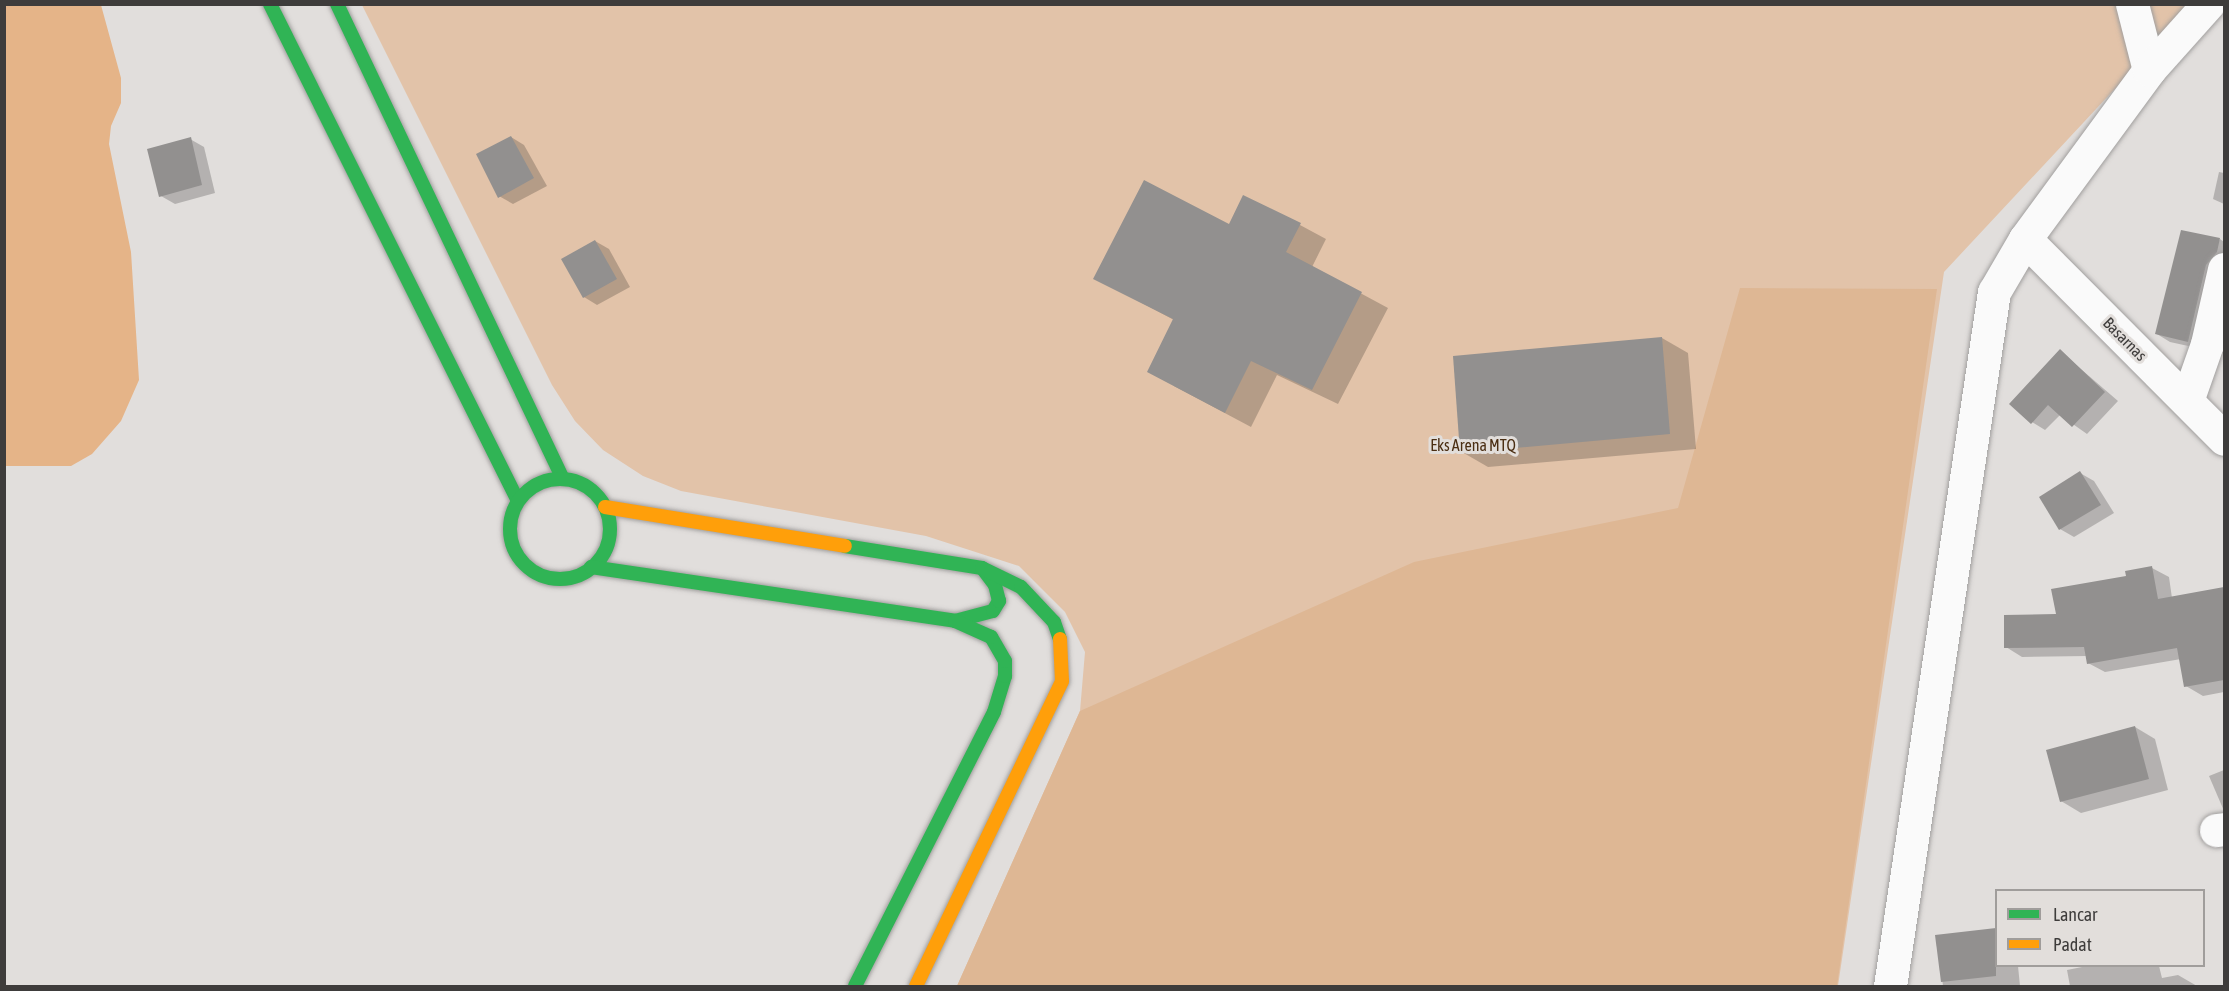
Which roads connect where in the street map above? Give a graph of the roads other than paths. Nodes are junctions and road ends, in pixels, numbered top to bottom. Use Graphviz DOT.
graph roads {
  1 [pos="270,4"];
  2 [pos="337,4"];
  3 [pos="2132,4"];
  4 [pos="2208,4"];
  5 [pos="2150,70"];
  6 [pos="2025,239"];
  7 [pos="2224,270"];
  8 [pos="2187,401"];
  9 [pos="2224,439"];
  10 [pos="563,479"];
  11 [pos="518,501"];
  12 [pos="605,507"];
  13 [pos="591,567"];
  14 [pos="982,568"];
  15 [pos="955,621"];
  16 [pos="855,987"];
  17 [pos="916,987"];
  18 [pos="1890,987"];
  1 -- 11 [label="main road"];
  2 -- 10 [label="main road"];
  3 -- 5 [label="street"];
  4 -- 5 [label="street"];
  5 -- 6 [label="street"];
  6 -- 8 [label="street, Basarnas"];
  6 -- 18 [label="street"];
  7 -- 8 [label="street"];
  8 -- 9 [label="street, Basarnas"];
  10 -- 11 [label="main road"];
  10 -- 12 [label="main road"];
  11 -- 13 [label="main road"];
  12 -- 13 [label="main road"];
  12 -- 14 [label="main road"];
  13 -- 15 [label="main road"];
  14 -- 15 [label="main road"];
  14 -- 17 [label="main road"];
  15 -- 16 [label="main road"];
}
